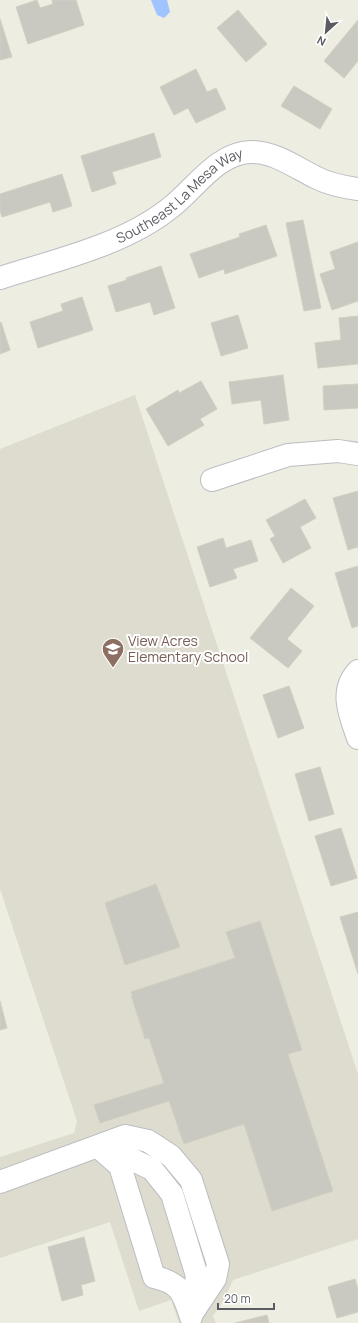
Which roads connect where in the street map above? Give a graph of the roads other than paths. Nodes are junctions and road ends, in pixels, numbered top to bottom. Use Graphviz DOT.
graph roads {
  1 [pos="358,189"];
  2 [pos="0,278"];
  3 [pos="358,454"];
  4 [pos="212,480"];
  5 [pos="358,670"];
  6 [pos="358,738"];
  7 [pos="97,1147"];
  8 [pos="0,1182"];
  9 [pos="192,1319"];
  1 -- 2 [label="street, Southeast La Mesa Way"];
  3 -- 4 [label="street"];
  5 -- 6 [label="street"];
  7 -- 8 [label="street"];
  7 -- 9 [label="street"];
  7 -- 9 [label="street"];
}
